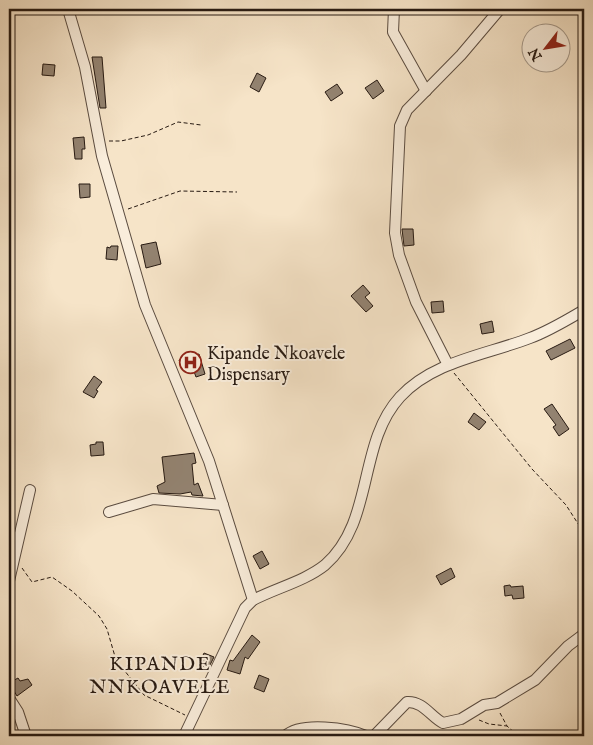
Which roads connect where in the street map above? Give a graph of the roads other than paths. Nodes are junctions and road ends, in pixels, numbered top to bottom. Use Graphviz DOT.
graph roads {
  1 [pos="68,9"];
  2 [pos="394,9"];
  3 [pos="500,9"];
  4 [pos="426,91"];
  5 [pos="584,310"];
  6 [pos="448,365"];
  7 [pos="30,490"];
  8 [pos="223,504"];
  9 [pos="109,512"];
  10 [pos="9,581"];
  11 [pos="253,600"];
  12 [pos="584,634"];
  13 [pos="9,698"];
  14 [pos="26,736"];
  15 [pos="184,736"];
  16 [pos="285,736"];
  17 [pos="366,736"];
  18 [pos="374,736"];
  1 -- 8 [label="street"];
  2 -- 4 [label="street"];
  3 -- 4 [label="street"];
  4 -- 6 [label="street"];
  5 -- 6 [label="street"];
  6 -- 11 [label="street"];
  7 -- 10 [label="street"];
  8 -- 9 [label="street"];
  8 -- 11 [label="street"];
  11 -- 15 [label="street"];
  12 -- 18 [label="street"];
  13 -- 14 [label="street"];
  16 -- 17 [label="street"];
}
